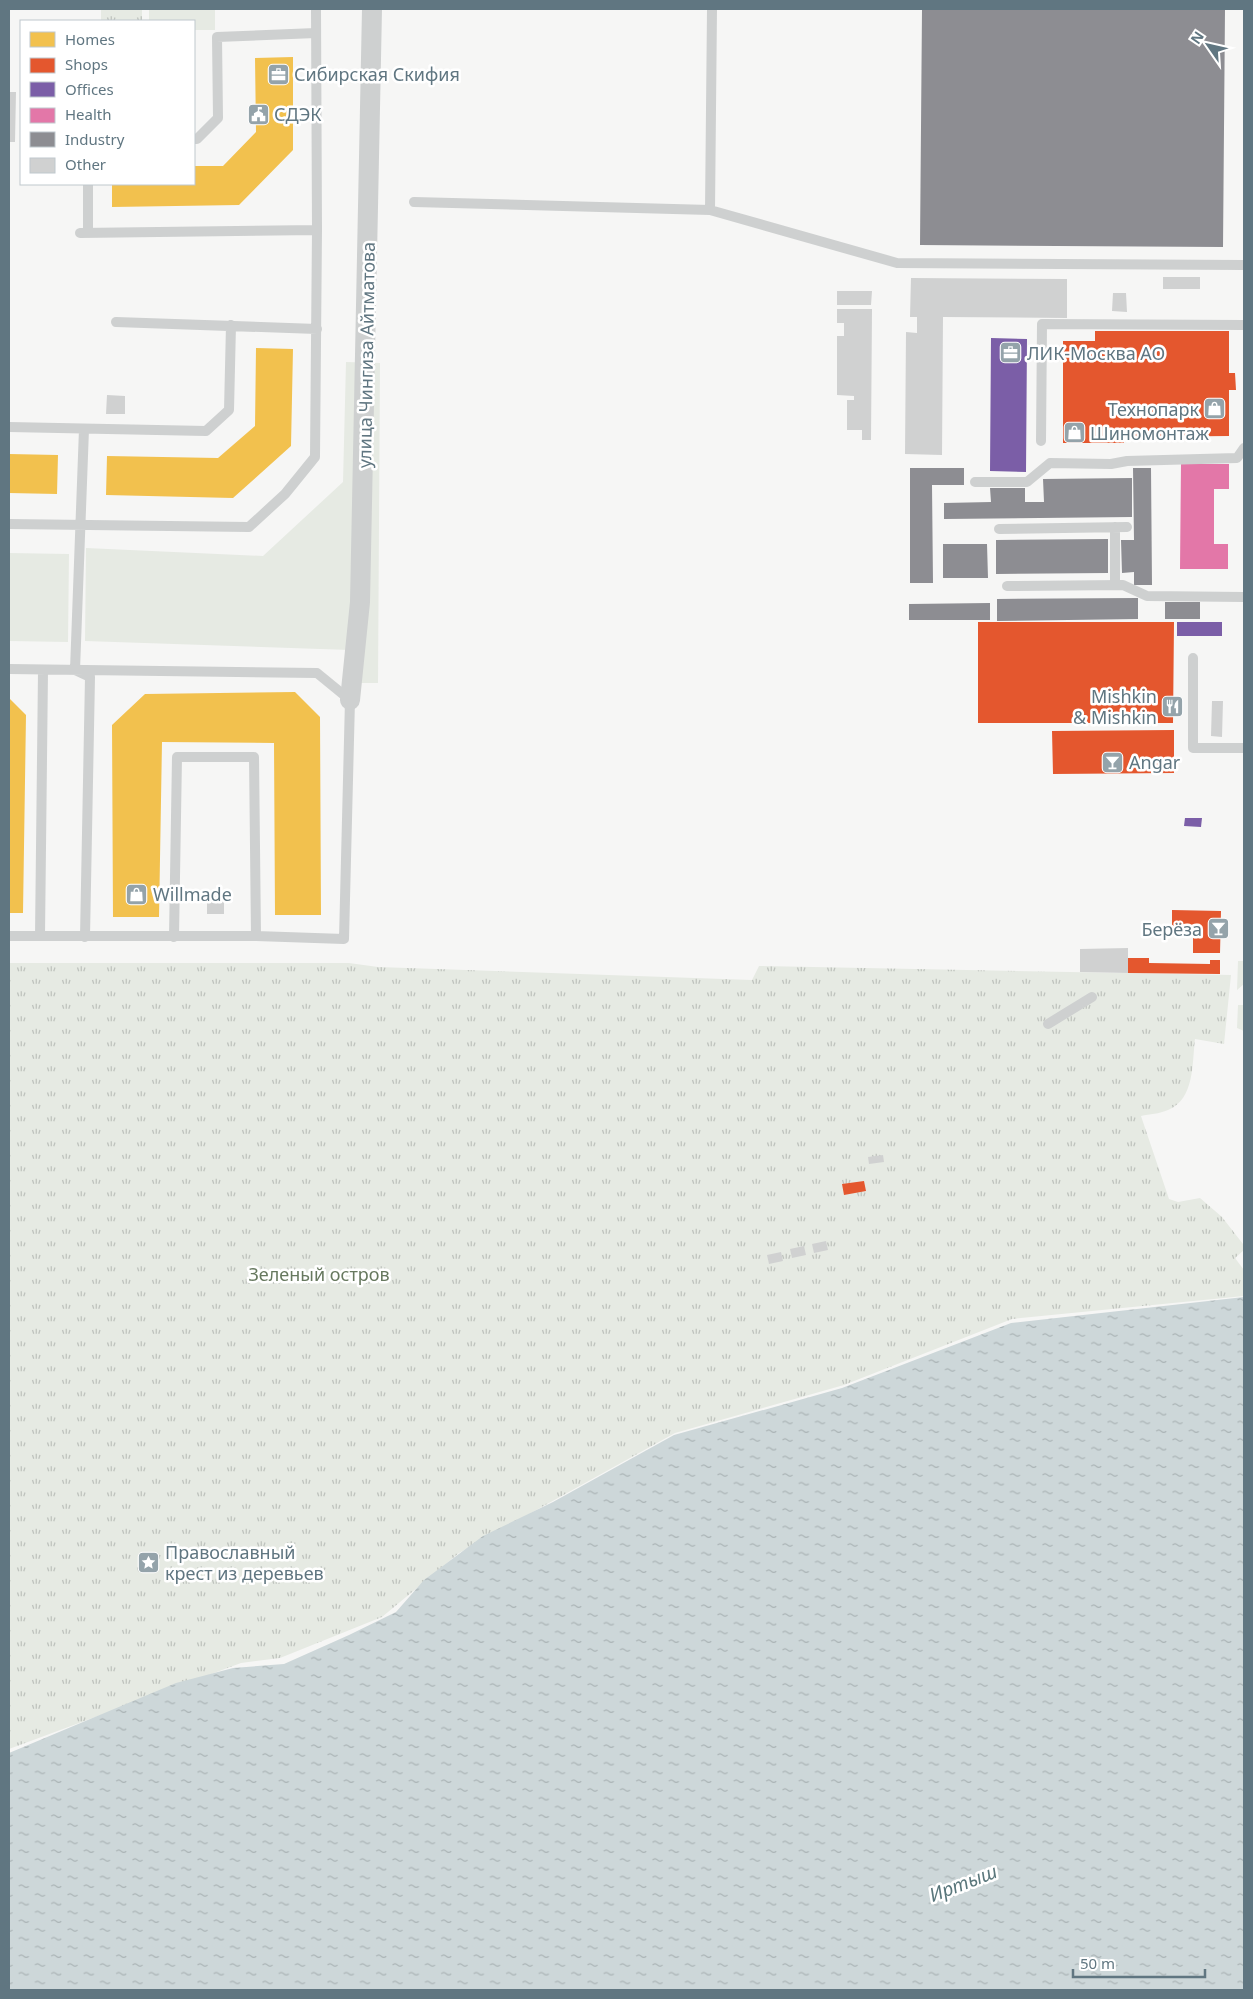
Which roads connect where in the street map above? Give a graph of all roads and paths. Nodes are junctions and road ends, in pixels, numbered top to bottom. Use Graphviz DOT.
graph roads {
  1 [pos="316,9"];
  2 [pos="372,9"];
  3 [pos="712,9"];
  4 [pos="316,33"];
  5 [pos="195,139"];
  6 [pos="88,185"];
  7 [pos="414,202"];
  8 [pos="710,210"];
  9 [pos="318,230"];
  10 [pos="1244,265"];
  11 [pos="116,322"];
  12 [pos="231,325"];
  13 [pos="1244,325"];
  14 [pos="316,329"];
  15 [pos="9,427"];
  16 [pos="84,429"];
  17 [pos="1041,441"];
  18 [pos="1244,448"];
  19 [pos="975,482"];
  20 [pos="9,524"];
  21 [pos="80,526"];
  22 [pos="1115,527"];
  23 [pos="1126,527"];
  24 [pos="999,529"];
  25 [pos="1115,585"];
  26 [pos="1007,586"];
  27 [pos="1244,597"];
  28 [pos="1193,658"];
  29 [pos="9,669"];
  30 [pos="75,670"];
  31 [pos="43,671"];
  32 [pos="350,700"];
  33 [pos="1244,748"];
  34 [pos="9,936"];
  35 [pos="40,936"];
  36 [pos="256,936"];
  37 [pos="85,937"];
  38 [pos="174,937"];
  39 [pos="1092,997"];
  40 [pos="1048,1024"];
  1 -- 4 [label="lane"];
  2 -- 32 [label="street, улица Чингиза Айтматова"];
  3 -- 8 [label="lane"];
  4 -- 5 [label="lane"];
  4 -- 9 [label="lane"];
  6 -- 9 [label="lane"];
  7 -- 8 [label="lane"];
  8 -- 10 [label="lane"];
  9 -- 14 [label="lane"];
  11 -- 12 [label="lane"];
  12 -- 14 [label="lane"];
  12 -- 16 [label="lane"];
  13 -- 17 [label="lane"];
  14 -- 21 [label="lane"];
  15 -- 16 [label="lane"];
  16 -- 21 [label="lane"];
  18 -- 19 [label="lane"];
  20 -- 21 [label="lane"];
  21 -- 30 [label="lane"];
  22 -- 23 [label="lane"];
  22 -- 24 [label="lane"];
  22 -- 25 [label="lane"];
  25 -- 26 [label="lane"];
  25 -- 27 [label="lane"];
  28 -- 33 [label="lane"];
  29 -- 31 [label="lane"];
  30 -- 31 [label="lane"];
  30 -- 32 [label="lane"];
  30 -- 37 [label="lane"];
  31 -- 35 [label="lane"];
  32 -- 36 [label="lane"];
  34 -- 35 [label="lane"];
  35 -- 37 [label="lane"];
  36 -- 38 [label="lane"];
  36 -- 38 [label="lane"];
  37 -- 38 [label="lane"];
  39 -- 40 [label="lane"];
}
